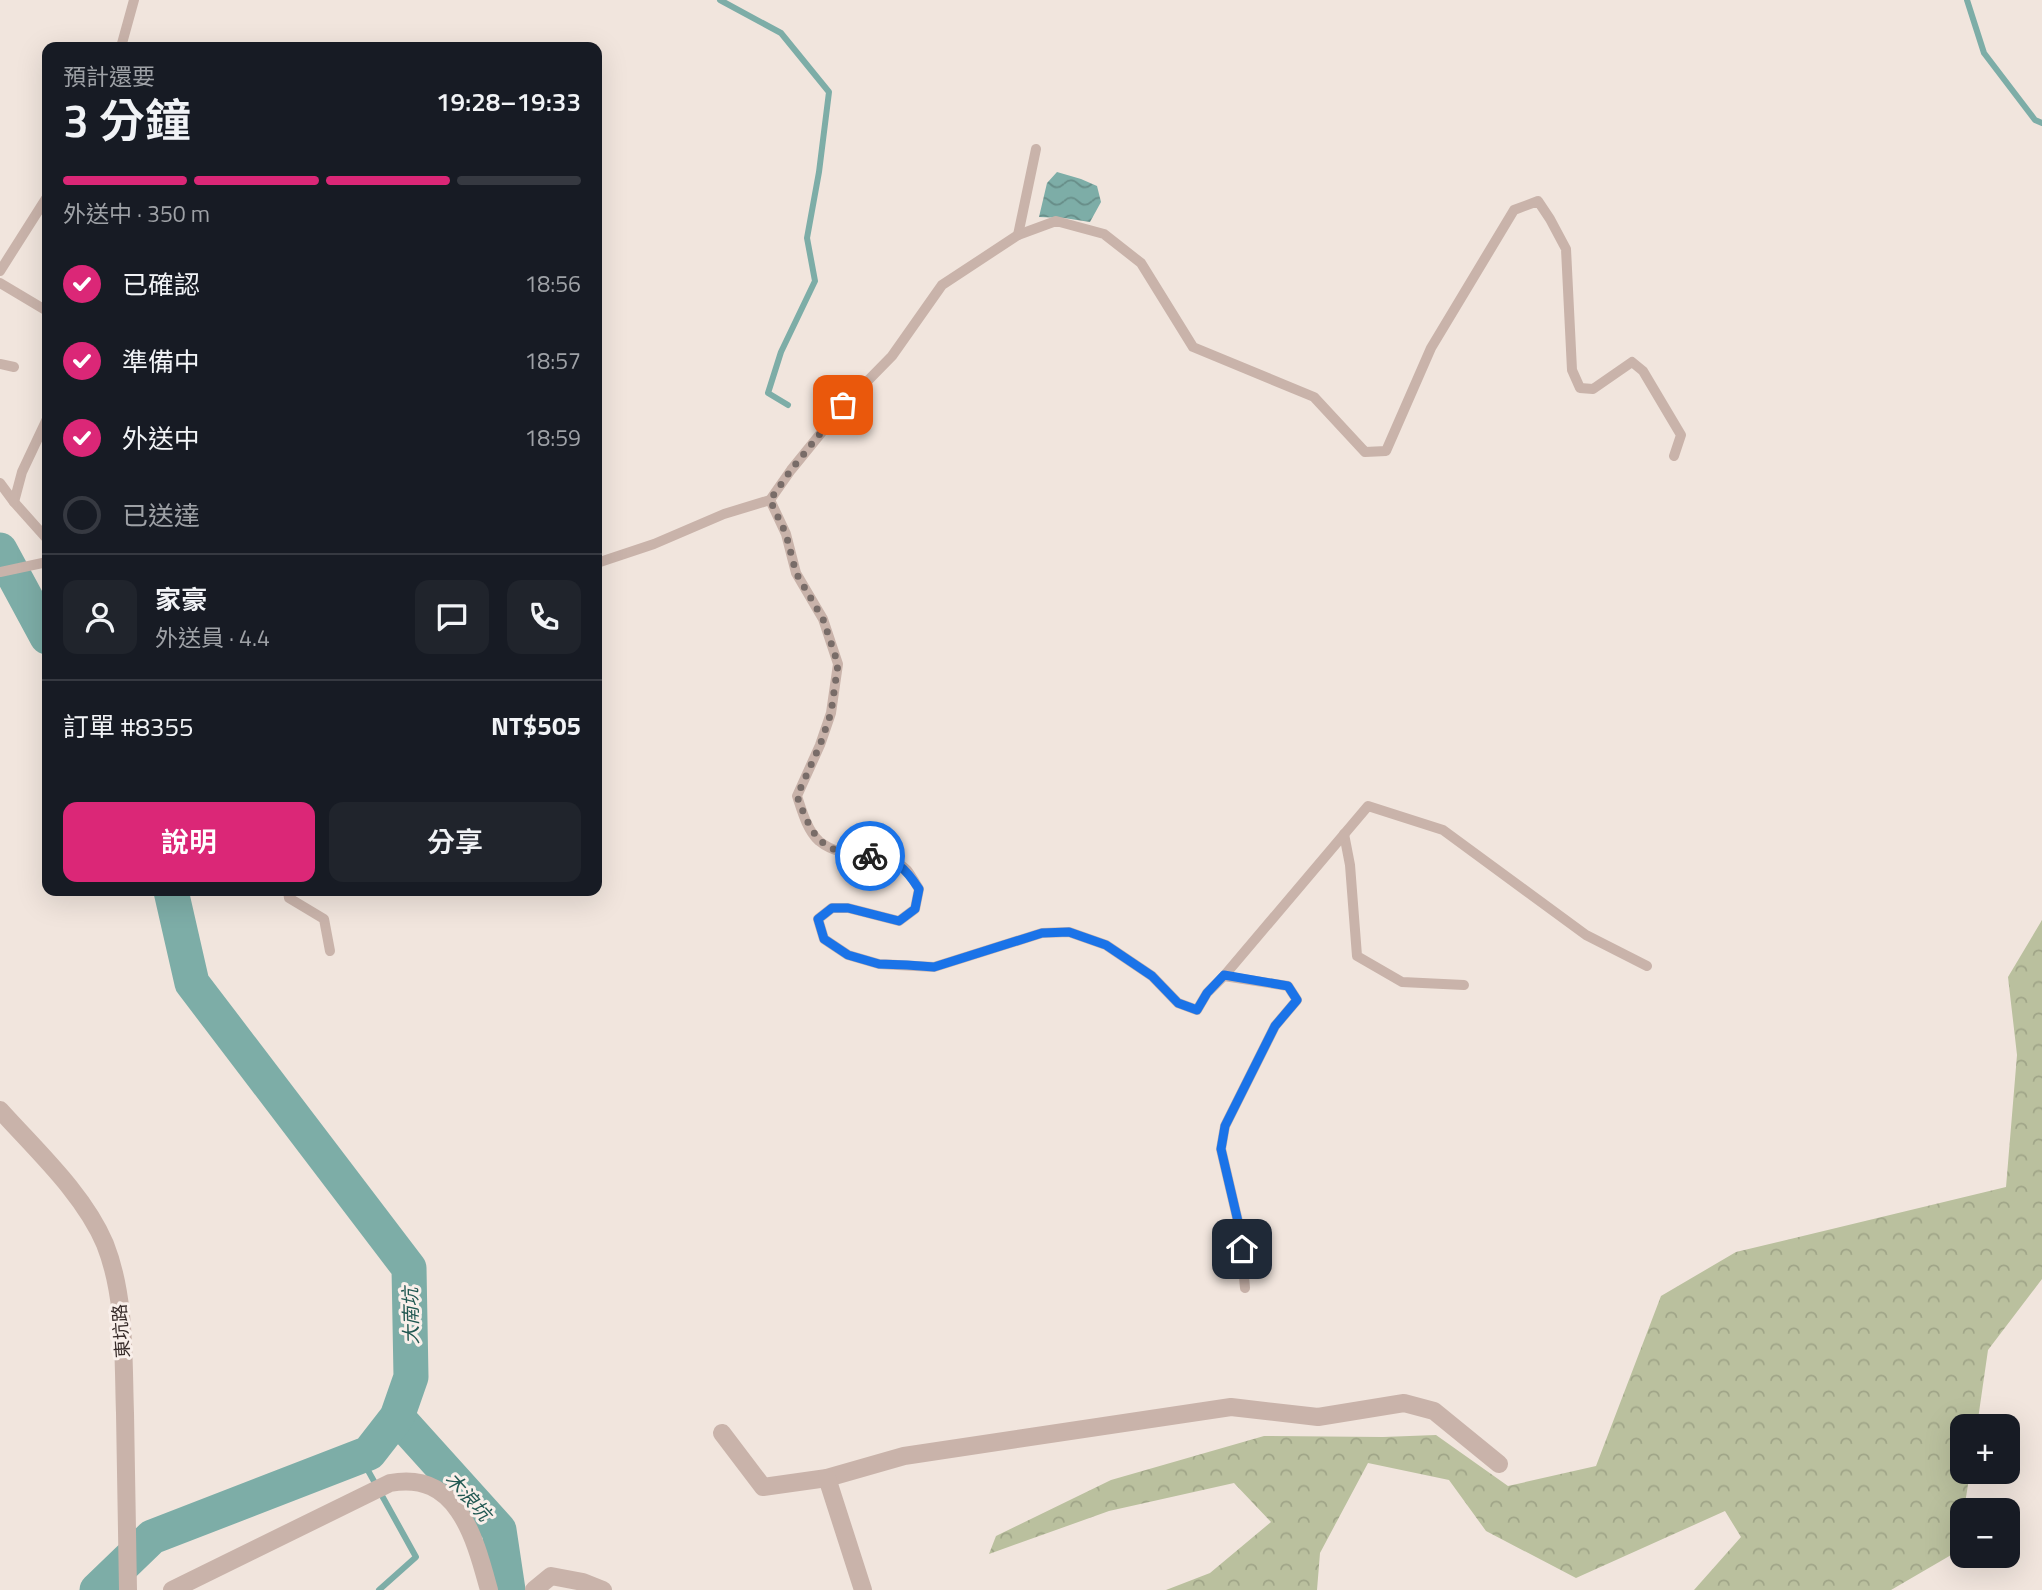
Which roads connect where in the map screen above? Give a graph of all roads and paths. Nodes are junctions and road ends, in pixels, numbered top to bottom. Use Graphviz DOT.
graph roads {
  1 [pos="134,0"];
  2 [pos="122,42"];
  3 [pos="1036,149"];
  4 [pos="42,205"];
  5 [pos="1018,235"];
  6 [pos="0,271"];
  7 [pos="0,283"];
  8 [pos="42,308"];
  9 [pos="0,364"];
  10 [pos="14,367"];
  11 [pos="42,430"];
  12 [pos="1674,456"];
  13 [pos="0,483"];
  14 [pos="770,500"];
  15 [pos="14,502"];
  16 [pos="42,533"];
  17 [pos="602,561"];
  18 [pos="42,563"];
  19 [pos="0,572"];
  20 [pos="1344,834"];
  21 [pos="289,896"];
  22 [pos="330,951"];
  23 [pos="1647,966"];
  24 [pos="1224,975"];
  25 [pos="1464,985"];
  26 [pos="0,1110"];
  27 [pos="1245,1288"];
  28 [pos="722,1433"];
  29 [pos="1499,1464"];
  30 [pos="827,1478"];
  31 [pos="128,1590"];
  32 [pos="172,1590"];
  33 [pos="489,1590"];
  34 [pos="534,1590"];
  35 [pos="603,1590"];
  36 [pos="863,1590"];
  1 -- 2 [label="lane"];
  3 -- 5 [label="lane"];
  4 -- 6 [label="lane"];
  5 -- 12 [label="lane"];
  5 -- 14 [label="lane"];
  7 -- 8 [label="lane"];
  9 -- 10 [label="lane"];
  11 -- 15 [label="lane"];
  13 -- 15 [label="lane"];
  14 -- 17 [label="lane"];
  14 -- 24 [label="lane"];
  15 -- 16 [label="lane"];
  18 -- 19 [label="lane"];
  20 -- 23 [label="lane"];
  20 -- 24 [label="lane"];
  20 -- 25 [label="lane"];
  21 -- 22 [label="lane"];
  24 -- 27 [label="lane"];
  26 -- 31 [label="street, 東坑路"];
  28 -- 30 [label="street"];
  29 -- 30 [label="street"];
  30 -- 36 [label="street"];
  32 -- 33 [label="street"];
  34 -- 35 [label="street"];
}
